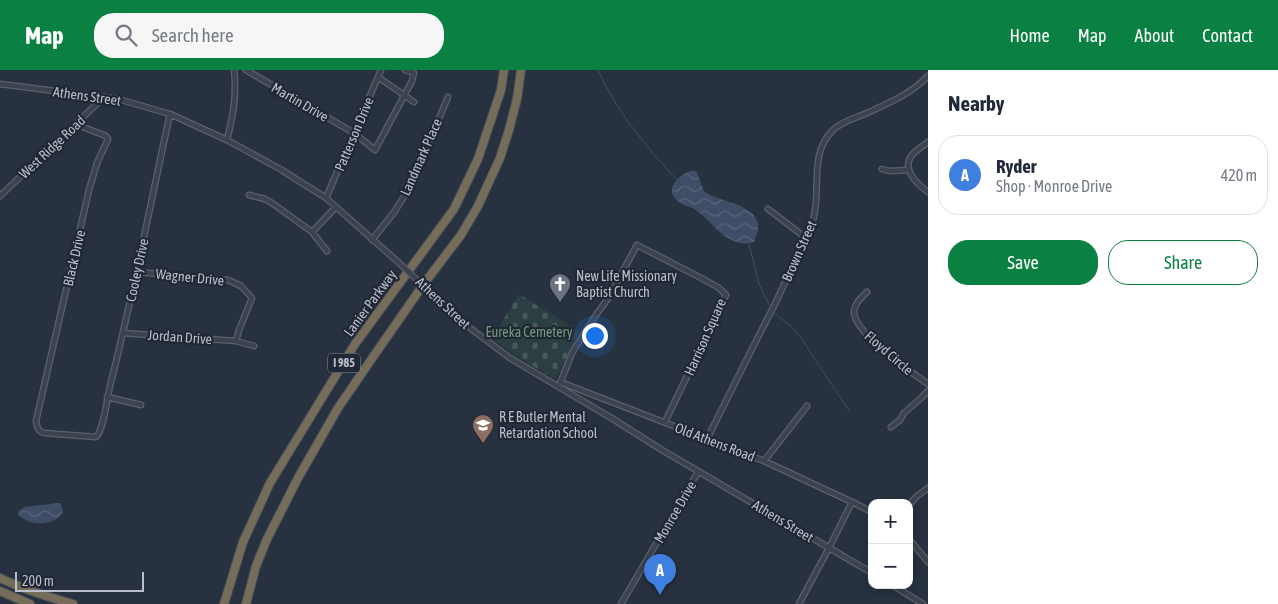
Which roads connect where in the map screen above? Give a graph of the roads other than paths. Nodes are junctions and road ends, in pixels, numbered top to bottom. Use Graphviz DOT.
graph roads {
  1 [pos="234,70"];
  2 [pos="246,70"];
  3 [pos="381,70"];
  4 [pos="405,70"];
  5 [pos="504,70"];
  6 [pos="521,70"];
  7 [pos="928,76"];
  8 [pos="378,77"];
  9 [pos="0,84"];
  10 [pos="405,96"];
  11 [pos="104,97"];
  12 [pos="448,97"];
  13 [pos="414,102"];
  14 [pos="170,114"];
  15 [pos="75,124"];
  16 [pos="354,133"];
  17 [pos="227,140"];
  18 [pos="928,142"];
  19 [pos="882,169"];
  20 [pos="910,170"];
  21 [pos="928,192"];
  22 [pos="249,195"];
  23 [pos="0,196"];
  24 [pos="326,198"];
  25 [pos="336,207"];
  26 [pos="768,209"];
  27 [pos="312,232"];
  28 [pos="806,238"];
  29 [pos="372,240"];
  30 [pos="326,251"];
  31 [pos="136,272"];
  32 [pos="867,292"];
  33 [pos="123,333"];
  34 [pos="236,340"];
  35 [pos="254,346"];
  36 [pos="560,381"];
  37 [pos="928,384"];
  38 [pos="557,386"];
  39 [pos="928,390"];
  40 [pos="107,397"];
  41 [pos="141,405"];
  42 [pos="807,406"];
  43 [pos="665,422"];
  44 [pos="102,425"];
  45 [pos="892,427"];
  46 [pos="707,439"];
  47 [pos="764,461"];
  48 [pos="698,472"];
  49 [pos="928,488"];
  50 [pos="913,500"];
  51 [pos="852,502"];
  52 [pos="868,510"];
  53 [pos="913,544"];
  54 [pos="829,548"];
  55 [pos="928,562"];
  56 [pos="868,571"];
  57 [pos="0,578"];
  58 [pos="899,589"];
  59 [pos="0,591"];
  60 [pos="57,602"];
  61 [pos="22,604"];
  62 [pos="30,604"];
  63 [pos="73,604"];
  64 [pos="224,604"];
  65 [pos="246,604"];
  66 [pos="621,604"];
  67 [pos="798,604"];
  68 [pos="923,604"];
  1 -- 17 [label="street"];
  2 -- 16 [label="street, Martin Drive"];
  3 -- 8 [label="street, Patterson Drive"];
  4 -- 10 [label="street"];
  5 -- 64 [label="highway, Lanier Parkway / I 985"];
  6 -- 65 [label="highway, I 985"];
  7 -- 28 [label="street, Brown Street"];
  8 -- 10 [label="street"];
  8 -- 16 [label="street, Patterson Drive"];
  9 -- 11 [label="street, Athens Street"];
  10 -- 13 [label="street"];
  10 -- 16 [label="street, Martin Drive"];
  11 -- 14 [label="street, Athens Street"];
  11 -- 15 [label="street, West Ridge Road"];
  12 -- 29 [label="street, Landmark Place"];
  14 -- 17 [label="street, Athens Street"];
  14 -- 31 [label="street, Cooley Drive"];
  15 -- 23 [label="street, West Ridge Road"];
  15 -- 44 [label="street, Black Drive"];
  16 -- 24 [label="street, Patterson Drive"];
  17 -- 24 [label="street, Athens Street"];
  18 -- 20 [label="street"];
  19 -- 20 [label="street"];
  20 -- 21 [label="street"];
  22 -- 27 [label="street"];
  24 -- 25 [label="street, Athens Street"];
  25 -- 27 [label="street"];
  25 -- 29 [label="street, Athens Street"];
  26 -- 28 [label="street"];
  27 -- 30 [label="street"];
  28 -- 46 [label="street, Brown Street"];
  29 -- 38 [label="street, Athens Street, bridge"];
  31 -- 33 [label="street, Cooley Drive"];
  31 -- 34 [label="street, Wagner Drive"];
  32 -- 37 [label="street, Floyd Circle"];
  33 -- 34 [label="street, Jordan Drive"];
  33 -- 40 [label="street, Cooley Drive"];
  34 -- 35 [label="street, Jordan Drive"];
  36 -- 38 [label="street"];
  36 -- 43 [label="street, Old Athens Road"];
  36 -- 43 [label="street, Harrison Square"];
  38 -- 48 [label="street, Athens Street"];
  39 -- 45 [label="street"];
  40 -- 41 [label="street"];
  40 -- 44 [label="street, Cooley Drive"];
  42 -- 47 [label="street"];
  43 -- 46 [label="street, Old Athens Road"];
  46 -- 47 [label="street, Old Athens Road"];
  47 -- 51 [label="street, Old Athens Road"];
  48 -- 54 [label="street, Athens Street"];
  48 -- 66 [label="street, Monroe Drive"];
  49 -- 50 [label="street"];
  51 -- 52 [label="street, Old Athens Road"];
  51 -- 54 [label="street"];
  53 -- 55 [label="street"];
  54 -- 56 [label="street, Athens Street"];
  54 -- 67 [label="street"];
  57 -- 60 [label="highway"];
  58 -- 68 [label="street"];
  59 -- 61 [label="highway"];
  59 -- 62 [label="highway"];
  60 -- 63 [label="highway"];
}
